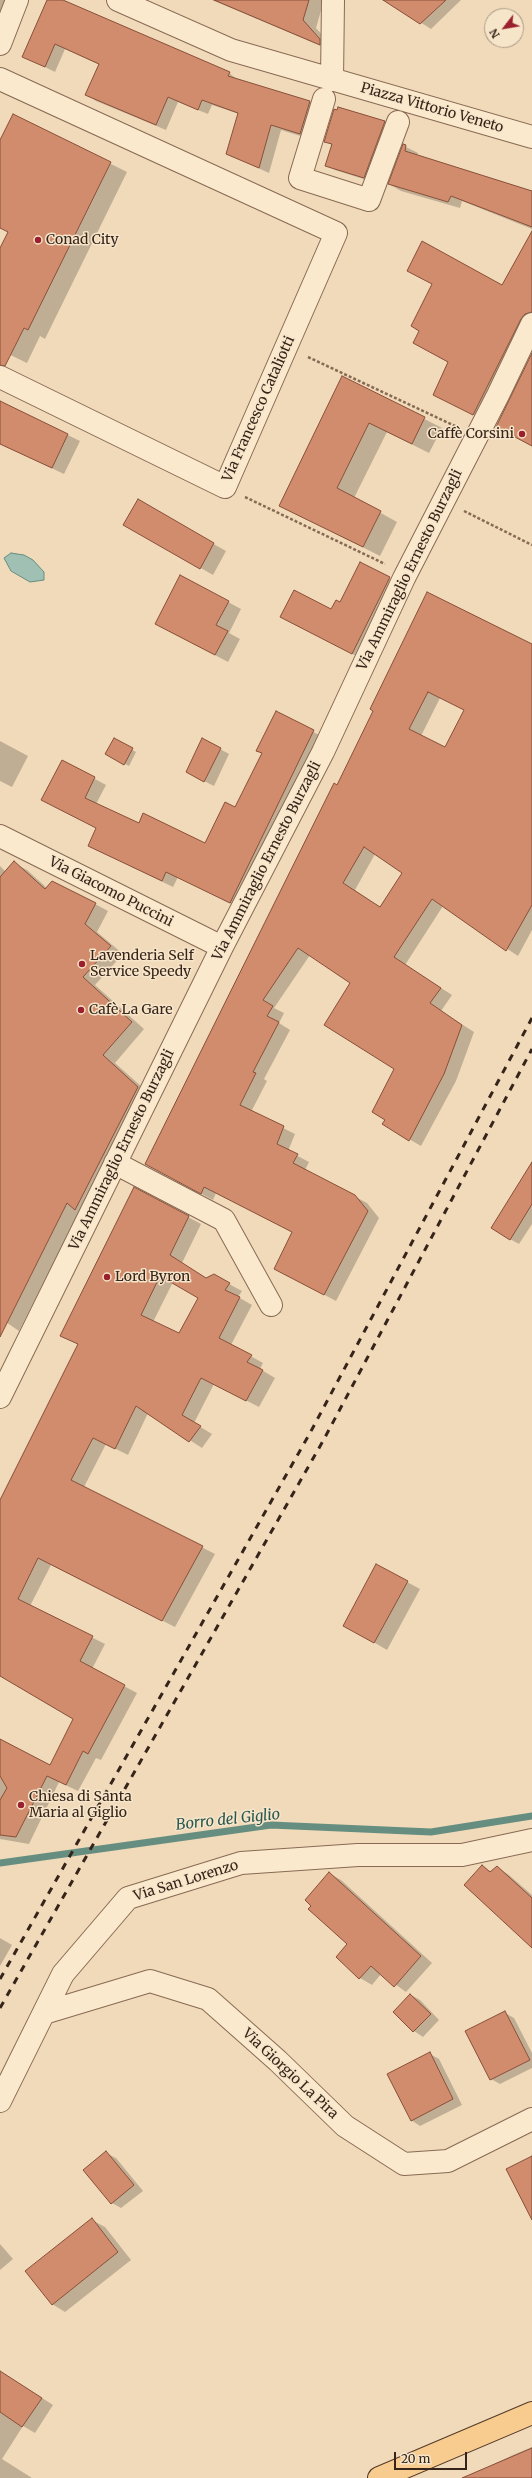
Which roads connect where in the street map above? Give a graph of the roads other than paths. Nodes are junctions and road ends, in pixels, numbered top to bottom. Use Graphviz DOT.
graph roads {
  1 [pos="17,0"];
  2 [pos="118,0"];
  3 [pos="334,0"];
  4 [pos="0,44"];
  5 [pos="0,79"];
  6 [pos="328,90"];
  7 [pos="398,122"];
  8 [pos="532,137"];
  9 [pos="532,324"];
  10 [pos="0,377"];
  11 [pos="0,836"];
  12 [pos="222,948"];
  13 [pos="115,1163"];
  14 [pos="271,1305"];
  15 [pos="0,1397"];
  16 [pos="532,1840"];
  17 [pos="44,2013"];
  18 [pos="0,2101"];
  19 [pos="532,2119"];
  20 [pos="532,2413"];
  21 [pos="379,2478"];
  1 -- 4 [label="street"];
  2 -- 6 [label="street, Piazza Vittorio Veneto"];
  3 -- 6 [label="street"];
  5 -- 10 [label="street, Via Francesco Cataliotti"];
  6 -- 7 [label="street"];
  6 -- 8 [label="street, Piazza Vittorio Veneto"];
  9 -- 12 [label="street, Via Ammiraglio Ernesto Burzagli"];
  11 -- 12 [label="street, Via Giacomo Puccini"];
  12 -- 13 [label="street, Via Ammiraglio Ernesto Burzagli"];
  13 -- 14 [label="street"];
  13 -- 15 [label="street, Via Ammiraglio Ernesto Burzagli"];
  16 -- 17 [label="street, Via San Lorenzo"];
  17 -- 18 [label="street, Via San Lorenzo"];
  17 -- 19 [label="street, Via Giorgio La Pira"];
  20 -- 21 [label="main road"];
}
